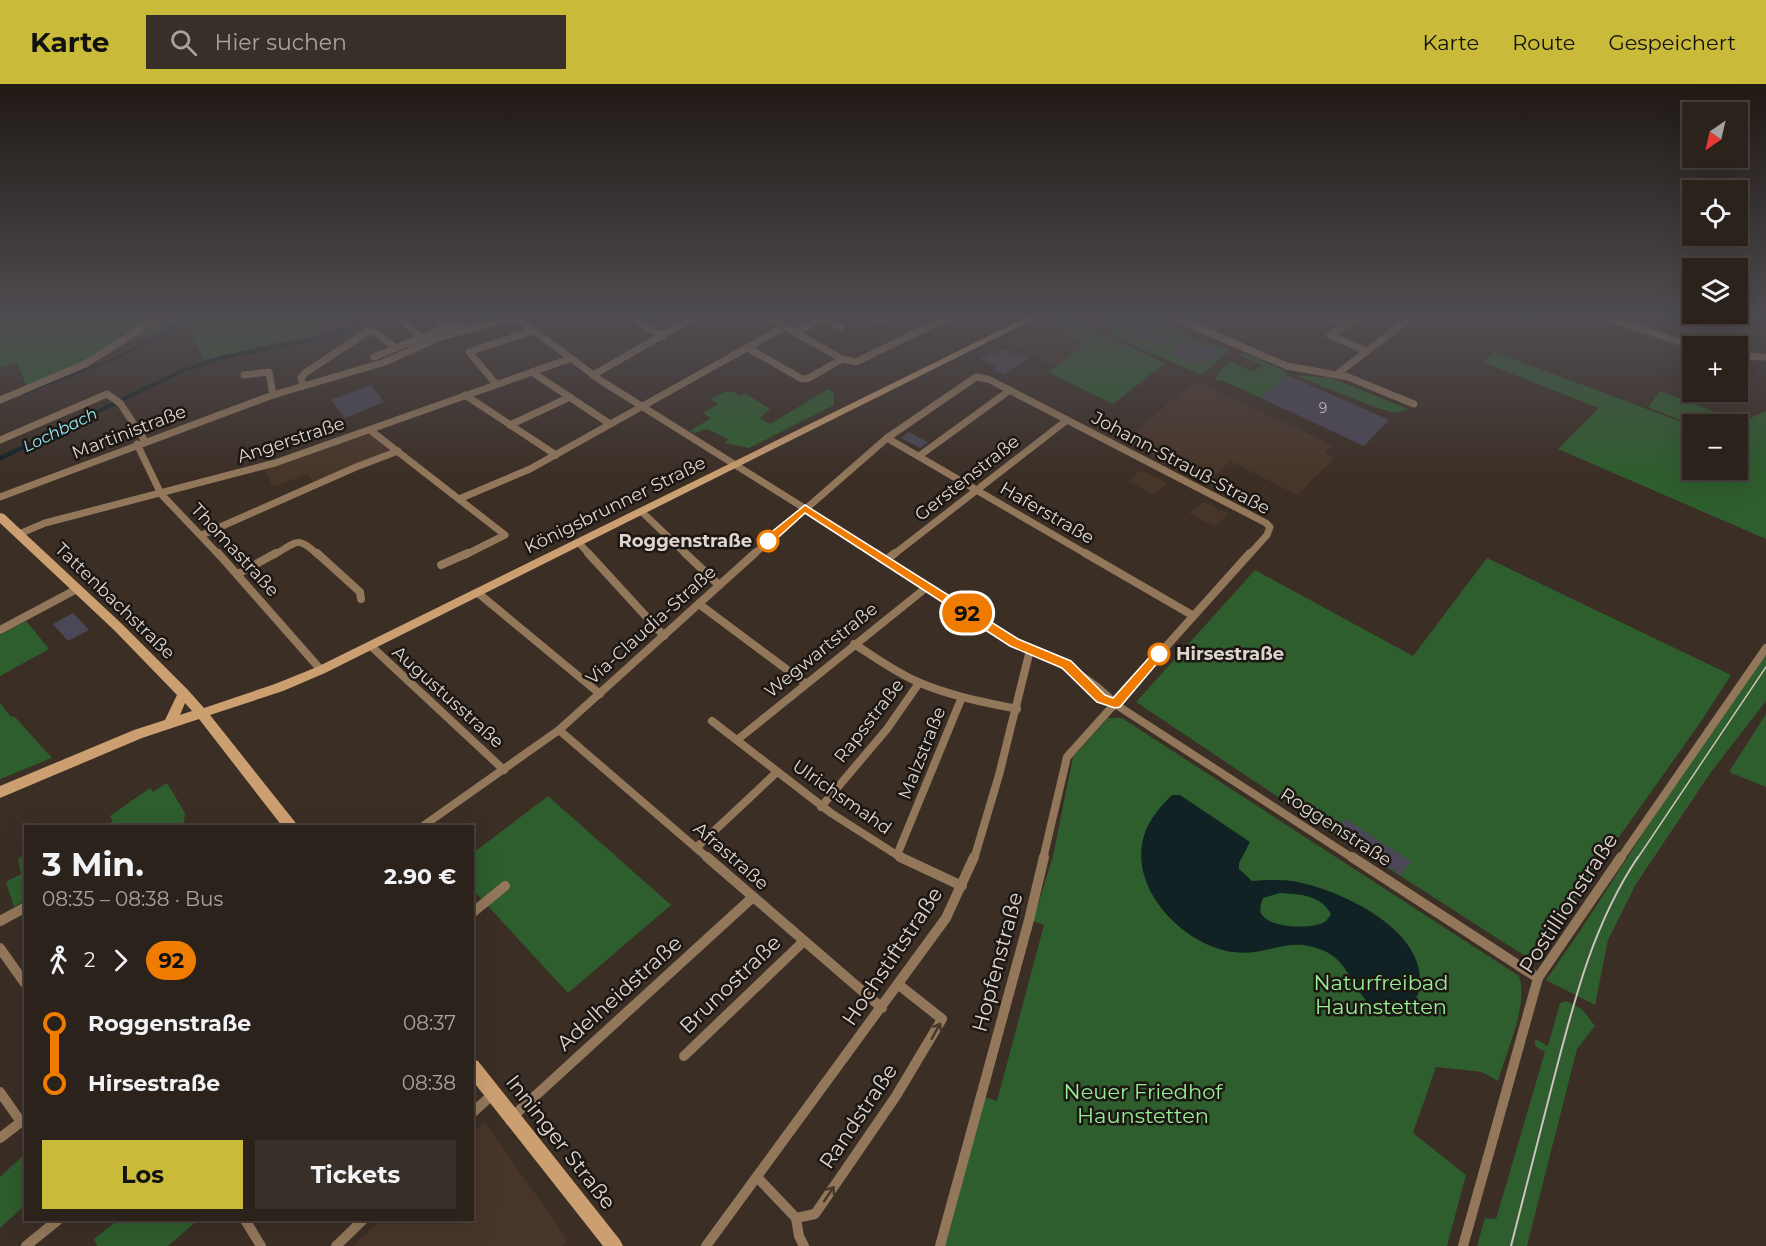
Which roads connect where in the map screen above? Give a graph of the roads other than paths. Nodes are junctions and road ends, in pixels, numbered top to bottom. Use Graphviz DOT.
graph roads {
  1 [pos="74,369"];
  2 [pos="311,369"];
  3 [pos="360,369"];
  4 [pos="483,369"];
  5 [pos="540,369"];
  6 [pos="584,369"];
  7 [pos="603,369"];
  8 [pos="709,369"];
  9 [pos="786,369"];
  10 [pos="824,369"];
  11 [pos="929,369"];
  12 [pos="1307,369"];
  13 [pos="1343,369"];
  14 [pos="532,372"];
  15 [pos="1337,374"];
  16 [pos="244,375"];
  17 [pos="593,375"];
  18 [pos="981,376"];
  19 [pos="496,384"];
  20 [pos="303,386"];
  21 [pos="1010,390"];
  22 [pos="273,395"];
  23 [pos="465,395"];
  24 [pos="570,397"];
  25 [pos="0,400"];
  26 [pos="1414,405"];
  27 [pos="641,406"];
  28 [pos="1067,420"];
  29 [pos="610,424"];
  30 [pos="510,425"];
  31 [pos="370,430"];
  32 [pos="887,438"];
  33 [pos="0,440"];
  34 [pos="146,441"];
  35 [pos="137,444"];
  36 [pos="398,451"];
  37 [pos="556,455"];
  38 [pos="919,456"];
  39 [pos="736,465"];
  40 [pos="976,489"];
  41 [pos="161,494"];
  42 [pos="0,497"];
  43 [pos="459,499"];
  44 [pos="805,508"];
  45 [pos="642,512"];
  46 [pos="0,517"];
  47 [pos="19,534"];
  48 [pos="202,535"];
  49 [pos="579,543"];
  50 [pos="886,560"];
  51 [pos="441,565"];
  52 [pos="238,574"];
  53 [pos="719,585"];
  54 [pos="927,587"];
  55 [pos="76,589"];
  56 [pos="478,593"];
  57 [pos="361,599"];
  58 [pos="699,604"];
  59 [pos="1192,615"];
  60 [pos="0,630"];
  61 [pos="664,636"];
  62 [pos="854,644"];
  63 [pos="372,647"];
  64 [pos="1766,648"];
  65 [pos="1030,650"];
  66 [pos="321,670"];
  67 [pos="805,683"];
  68 [pos="919,683"];
  69 [pos="184,693"];
  70 [pos="600,694"];
  71 [pos="962,697"];
  72 [pos="1115,704"];
  73 [pos="1017,709"];
  74 [pos="202,713"];
  75 [pos="712,721"];
  76 [pos="170,723"];
  77 [pos="559,730"];
  78 [pos="737,740"];
  79 [pos="504,770"];
  80 [pos="777,772"];
  81 [pos="0,792"];
  82 [pos="821,807"];
  83 [pos="289,825"];
  84 [pos="424,825"];
  85 [pos="696,848"];
  86 [pos="897,855"];
  87 [pos="505,886"];
  88 [pos="962,886"];
  89 [pos="753,897"];
  90 [pos="24,908"];
  91 [pos="474,912"];
  92 [pos="0,921"];
  93 [pos="804,940"];
  94 [pos="0,948"];
  95 [pos="1538,978"];
  96 [pos="24,982"];
  97 [pos="899,985"];
  98 [pos="882,1008"];
  99 [pos="684,1056"];
  100 [pos="474,1070"];
  101 [pos="0,1092"];
  102 [pos="493,1094"];
  103 [pos="474,1111"];
  104 [pos="511,1118"];
  105 [pos="23,1120"];
  106 [pos="0,1138"];
  107 [pos="757,1178"];
  108 [pos="795,1218"];
  109 [pos="57,1221"];
  110 [pos="246,1221"];
  111 [pos="362,1221"];
  112 [pos="26,1246"];
  113 [pos="261,1246"];
  114 [pos="336,1246"];
  115 [pos="614,1246"];
  116 [pos="706,1246"];
  117 [pos="804,1246"];
  118 [pos="940,1246"];
  119 [pos="1464,1246"];
  1 -- 25 [label="street"];
  2 -- 20 [label="street"];
  3 -- 20 [label="street, Martinistraße"];
  4 -- 19 [label="street"];
  5 -- 14 [label="street, Angerstraße"];
  6 -- 17 [label="street, Roggenstraße"];
  7 -- 17 [label="street"];
  8 -- 27 [label="street"];
  9 -- 10 [label="street"];
  11 -- 39 [label="main road, Königsbrunner Straße"];
  12 -- 15 [label="street"];
  13 -- 15 [label="street"];
  14 -- 19 [label="street, Angerstraße"];
  14 -- 24 [label="street"];
  15 -- 26 [label="street"];
  16 -- 22 [label="street"];
  17 -- 27 [label="street, Roggenstraße"];
  18 -- 21 [label="street, Johann-Strauß-Straße"];
  18 -- 32 [label="street, Via-Claudia-Straße"];
  19 -- 23 [label="street, Angerstraße"];
  20 -- 22 [label="street, Martinistraße"];
  21 -- 28 [label="street, Johann-Strauß-Straße"];
  21 -- 38 [label="street"];
  22 -- 34 [label="street, Martinistraße"];
  23 -- 30 [label="street"];
  23 -- 31 [label="street, Angerstraße"];
  24 -- 29 [label="street"];
  24 -- 30 [label="street"];
  27 -- 29 [label="street"];
  27 -- 39 [label="street, Roggenstraße"];
  28 -- 40 [label="street, Gerstenstraße"];
  28 -- 59 [label="street, Johann-Strauß-Straße"];
  29 -- 37 [label="street"];
  30 -- 37 [label="street"];
  31 -- 36 [label="street"];
  31 -- 41 [label="street, Angerstraße"];
  32 -- 38 [label="street, Haferstraße"];
  32 -- 44 [label="street, Via-Claudia-Straße"];
  33 -- 34 [label="street"];
  34 -- 35 [label="street, Martinistraße"];
  35 -- 41 [label="street, Thomastraße"];
  35 -- 42 [label="street, Martinistraße"];
  36 -- 43 [label="street"];
  36 -- 48 [label="street"];
  37 -- 43 [label="street"];
  38 -- 40 [label="street, Haferstraße"];
  39 -- 44 [label="street, Roggenstraße"];
  39 -- 45 [label="main road, Königsbrunner Straße"];
  40 -- 50 [label="street, Gerstenstraße"];
  40 -- 59 [label="street, Haferstraße"];
  41 -- 47 [label="street, Angerstraße"];
  41 -- 48 [label="street, Thomastraße"];
  43 -- 51 [label="street"];
  44 -- 50 [label="street, Roggenstraße"];
  44 -- 53 [label="street, Via-Claudia-Straße"];
  45 -- 49 [label="main road, Königsbrunner Straße"];
  45 -- 53 [label="street"];
  46 -- 47 [label="main road, Tattenbachstraße"];
  47 -- 55 [label="main road, Tattenbachstraße"];
  48 -- 52 [label="street, Thomastraße"];
  49 -- 56 [label="main road, Königsbrunner Straße"];
  49 -- 61 [label="street"];
  50 -- 54 [label="street, Roggenstraße"];
  52 -- 57 [label="street"];
  52 -- 66 [label="street, Thomastraße"];
  53 -- 58 [label="street, Via-Claudia-Straße"];
  54 -- 62 [label="street, Wegwartstraße"];
  54 -- 65 [label="street, Roggenstraße"];
  55 -- 60 [label="street"];
  55 -- 69 [label="main road, Tattenbachstraße"];
  56 -- 63 [label="main road, Königsbrunner Straße"];
  56 -- 70 [label="street"];
  58 -- 61 [label="street, Via-Claudia-Straße"];
  58 -- 67 [label="street"];
  59 -- 72 [label="street"];
  61 -- 70 [label="street, Via-Claudia-Straße"];
  62 -- 67 [label="street, Wegwartstraße"];
  62 -- 68 [label="street"];
  63 -- 66 [label="main road, Königsbrunner Straße"];
  63 -- 79 [label="street, Augustusstraße"];
  64 -- 95 [label="street, Postillionstraße"];
  65 -- 72 [label="street, Roggenstraße"];
  65 -- 73 [label="street, Hochstiftstraße"];
  66 -- 74 [label="main road, Königsbrunner Straße"];
  67 -- 78 [label="street, Wegwartstraße"];
  68 -- 71 [label="street"];
  68 -- 82 [label="street, Rapsstraße"];
  69 -- 74 [label="main road, Tattenbachstraße"];
  69 -- 76 [label="main road"];
  70 -- 77 [label="street, Via-Claudia-Straße"];
  71 -- 73 [label="street"];
  71 -- 86 [label="street, Malzstraße"];
  72 -- 95 [label="street, Roggenstraße"];
  72 -- 118 [label="street, Hopfenstraße"];
  73 -- 88 [label="street, Hochstiftstraße"];
  74 -- 76 [label="main road, Königsbrunner Straße"];
  74 -- 83 [label="main road"];
  75 -- 78 [label="street, Ulrichsmahd"];
  76 -- 81 [label="main road, Königsbrunner Straße"];
  77 -- 79 [label="street, Via-Claudia-Straße"];
  77 -- 85 [label="street, Afrastraße"];
  78 -- 80 [label="street, Ulrichsmahd"];
  79 -- 84 [label="street, Via-Claudia-Straße"];
  80 -- 82 [label="street, Ulrichsmahd"];
  80 -- 85 [label="street"];
  82 -- 86 [label="street, Ulrichsmahd"];
  85 -- 89 [label="street, Afrastraße"];
  86 -- 88 [label="street, Ulrichsmahd"];
  87 -- 91 [label="street"];
  88 -- 97 [label="street, Hochstiftstraße"];
  89 -- 93 [label="street, Afrastraße"];
  89 -- 104 [label="street, Adelheidstraße"];
  90 -- 92 [label="street"];
  93 -- 98 [label="street, Afrastraße"];
  93 -- 99 [label="street, Brunostraße"];
  94 -- 96 [label="street"];
  95 -- 119 [label="street, Postillionstraße"];
  97 -- 98 [label="street, Hochstiftstraße"];
  108 -- 97 [label="street, Randstraße, one-way"];
  98 -- 107 [label="street, Hochstiftstraße"];
  100 -- 102 [label="main road, Inninger Straße"];
  101 -- 105 [label="street"];
  102 -- 103 [label="street"];
  102 -- 104 [label="main road, Inninger Straße"];
  104 -- 115 [label="main road, Inninger Straße"];
  105 -- 106 [label="street"];
  107 -- 108 [label="street"];
  107 -- 116 [label="street, Hochstiftstraße"];
  108 -- 117 [label="street"];
  109 -- 112 [label="street"];
  110 -- 113 [label="street"];
  111 -- 114 [label="street"];
}
